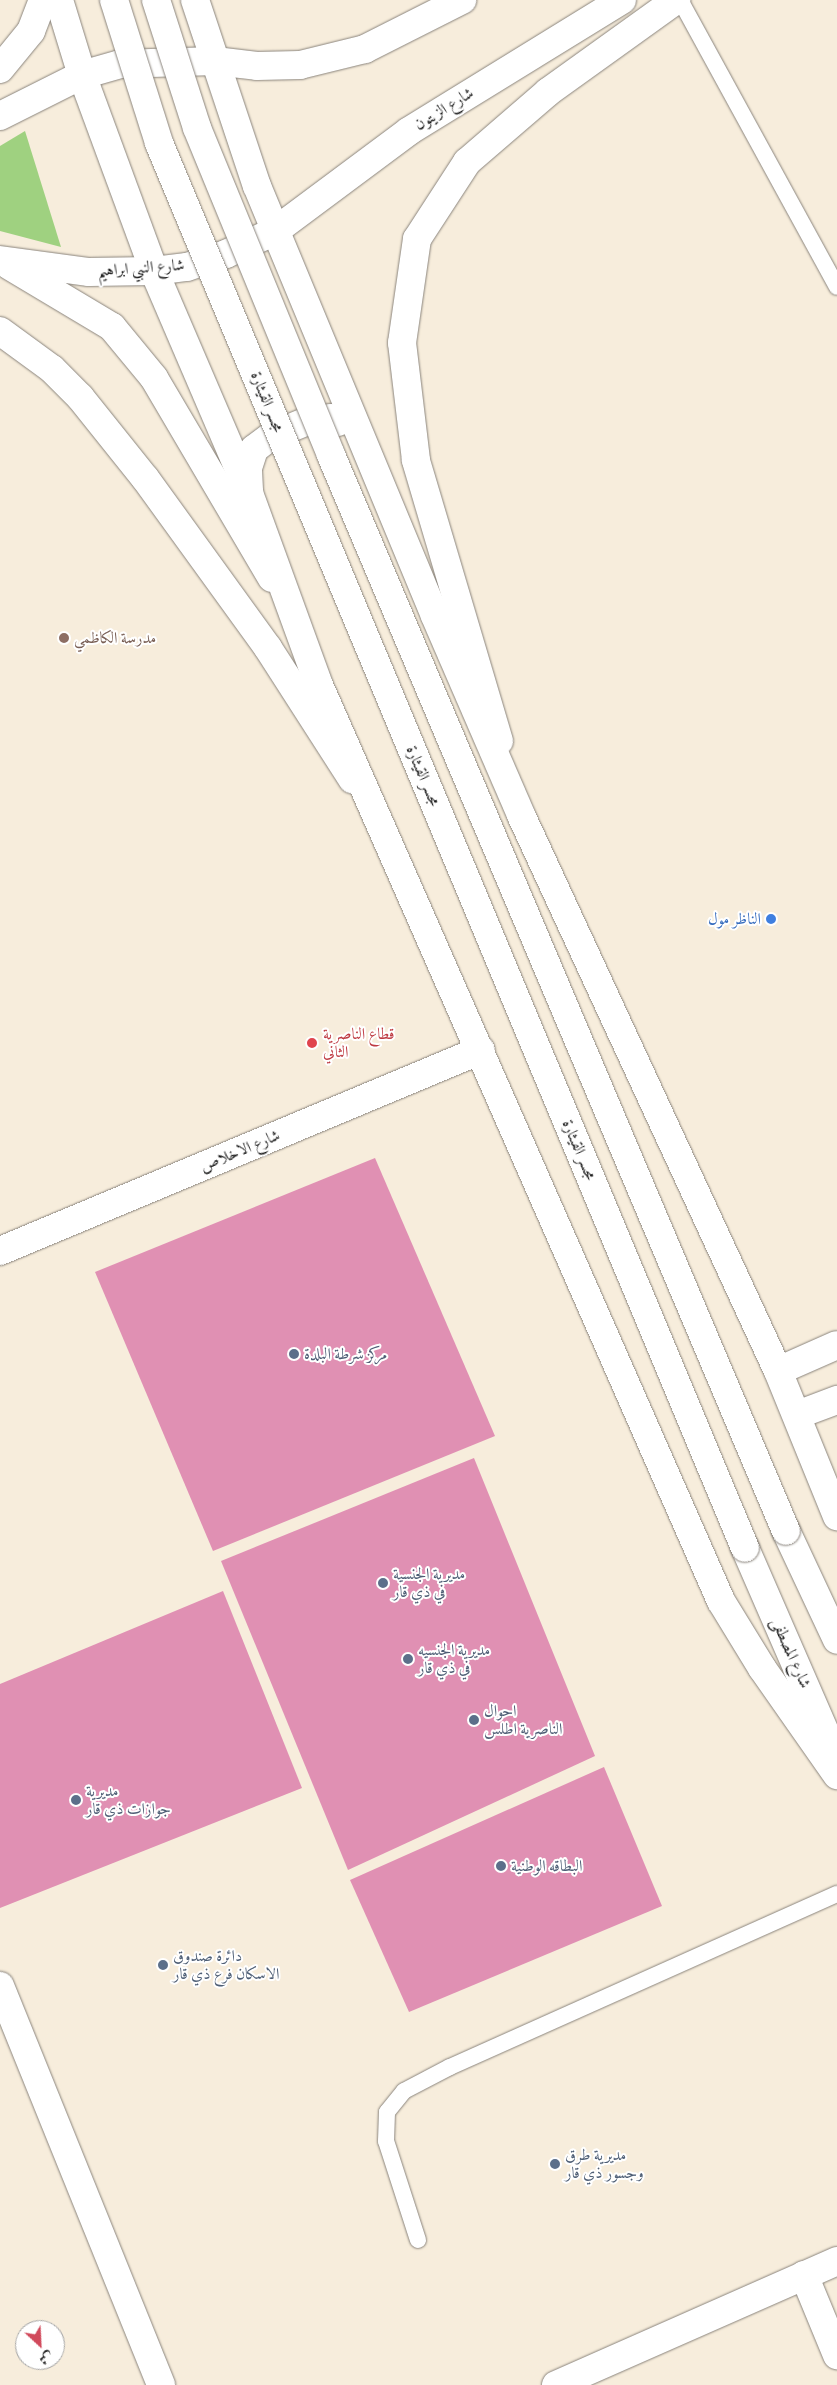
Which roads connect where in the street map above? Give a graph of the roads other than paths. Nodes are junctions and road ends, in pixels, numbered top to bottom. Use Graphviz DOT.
graph roads {
  1 [pos="35,0"];
  2 [pos="42,0"];
  3 [pos="59,0"];
  4 [pos="114,0"];
  5 [pos="156,0"];
  6 [pos="196,0"];
  7 [pos="462,0"];
  8 [pos="622,0"];
  9 [pos="678,0"];
  10 [pos="31,31"];
  11 [pos="215,61"];
  12 [pos="0,69"];
  13 [pos="82,75"];
  14 [pos="0,116"];
  15 [pos="275,231"];
  16 [pos="0,260"];
  17 [pos="154,271"];
  18 [pos="837,287"];
  19 [pos="0,331"];
  20 [pos="365,446"];
  21 [pos="249,493"];
  22 [pos="290,609"];
  23 [pos="521,814"];
  24 [pos="381,825"];
  25 [pos="481,1050"];
  26 [pos="0,1251"];
  27 [pos="837,1345"];
  28 [pos="778,1370"];
  29 [pos="837,1400"];
  30 [pos="797,1415"];
  31 [pos="837,1516"];
  32 [pos="745,1548"];
  33 [pos="837,1640"];
  34 [pos="837,1759"];
  35 [pos="837,1775"];
  36 [pos="837,1894"];
  37 [pos="0,1986"];
  38 [pos="418,2240"];
  39 [pos="837,2261"];
  40 [pos="804,2275"];
  41 [pos="837,2355"];
  42 [pos="161,2385"];
  43 [pos="556,2385"];
  1 -- 10 [label="main road"];
  2 -- 10 [label="main road"];
  3 -- 13 [label="main road"];
  4 -- 32 [label="main road, مجسر القيثارة, bridge"];
  5 -- 33 [label="main road, bridge"];
  6 -- 11 [label="main road"];
  7 -- 11 [label="main road"];
  8 -- 15 [label="main road, شارع الزيتون"];
  9 -- 18 [label="lane"];
  9 -- 23 [label="main road"];
  10 -- 12 [label="main road"];
  11 -- 13 [label="main road"];
  11 -- 15 [label="main road"];
  13 -- 14 [label="main road"];
  13 -- 17 [label="main road"];
  15 -- 17 [label="main road, شارع النبي ابراهيم"];
  15 -- 20 [label="main road"];
  16 -- 17 [label="main road, شارع النبي ابراهيم"];
  16 -- 22 [label="main road"];
  17 -- 21 [label="main road"];
  19 -- 24 [label="main road"];
  20 -- 21 [label="main road"];
  20 -- 23 [label="main road"];
  21 -- 22 [label="main road"];
  22 -- 24 [label="main road"];
  23 -- 28 [label="main road"];
  24 -- 25 [label="main road"];
  25 -- 26 [label="main road, شارع الاخلاص"];
  25 -- 35 [label="main road"];
  27 -- 28 [label="main road"];
  28 -- 30 [label="main road"];
  29 -- 30 [label="main road"];
  30 -- 31 [label="main road"];
  32 -- 34 [label="main road, شارع المصطفى"];
  36 -- 38 [label="lane"];
  37 -- 42 [label="main road"];
  39 -- 40 [label="main road"];
  40 -- 41 [label="main road"];
  40 -- 43 [label="main road"];
}
